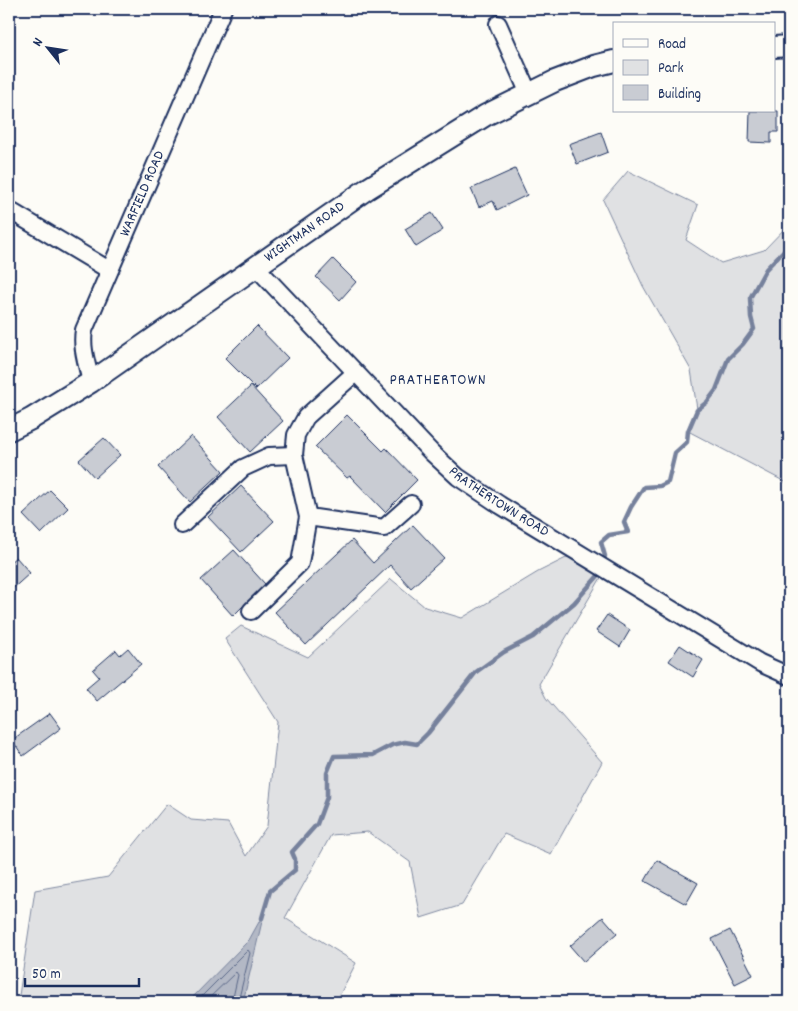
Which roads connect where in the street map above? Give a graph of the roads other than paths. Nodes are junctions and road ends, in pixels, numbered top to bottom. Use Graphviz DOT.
graph roads {
  1 [pos="223,9"];
  2 [pos="498,24"];
  3 [pos="789,46"];
  4 [pos="776,47"];
  5 [pos="613,61"];
  6 [pos="529,94"];
  7 [pos="9,210"];
  8 [pos="256,267"];
  9 [pos="109,270"];
  10 [pos="355,373"];
  11 [pos="91,382"];
  12 [pos="9,430"];
  13 [pos="294,455"];
  14 [pos="411,504"];
  15 [pos="308,517"];
  16 [pos="182,525"];
  17 [pos="251,611"];
  18 [pos="789,676"];
  1 -- 9 [label="street, WARFIELD ROAD"];
  2 -- 6 [label="street"];
  3 -- 4 [label="main road"];
  5 -- 6 [label="main road, WIGHTMAN ROAD"];
  6 -- 8 [label="main road, WIGHTMAN ROAD"];
  7 -- 9 [label="street"];
  8 -- 10 [label="street, PRATHERTOWN ROAD"];
  8 -- 11 [label="main road, WIGHTMAN ROAD"];
  9 -- 11 [label="street, WARFIELD ROAD"];
  10 -- 13 [label="street"];
  10 -- 18 [label="street, PRATHERTOWN ROAD"];
  11 -- 12 [label="main road, WIGHTMAN ROAD"];
  13 -- 15 [label="street"];
  13 -- 16 [label="street"];
  14 -- 15 [label="street"];
  15 -- 17 [label="street"];
}
